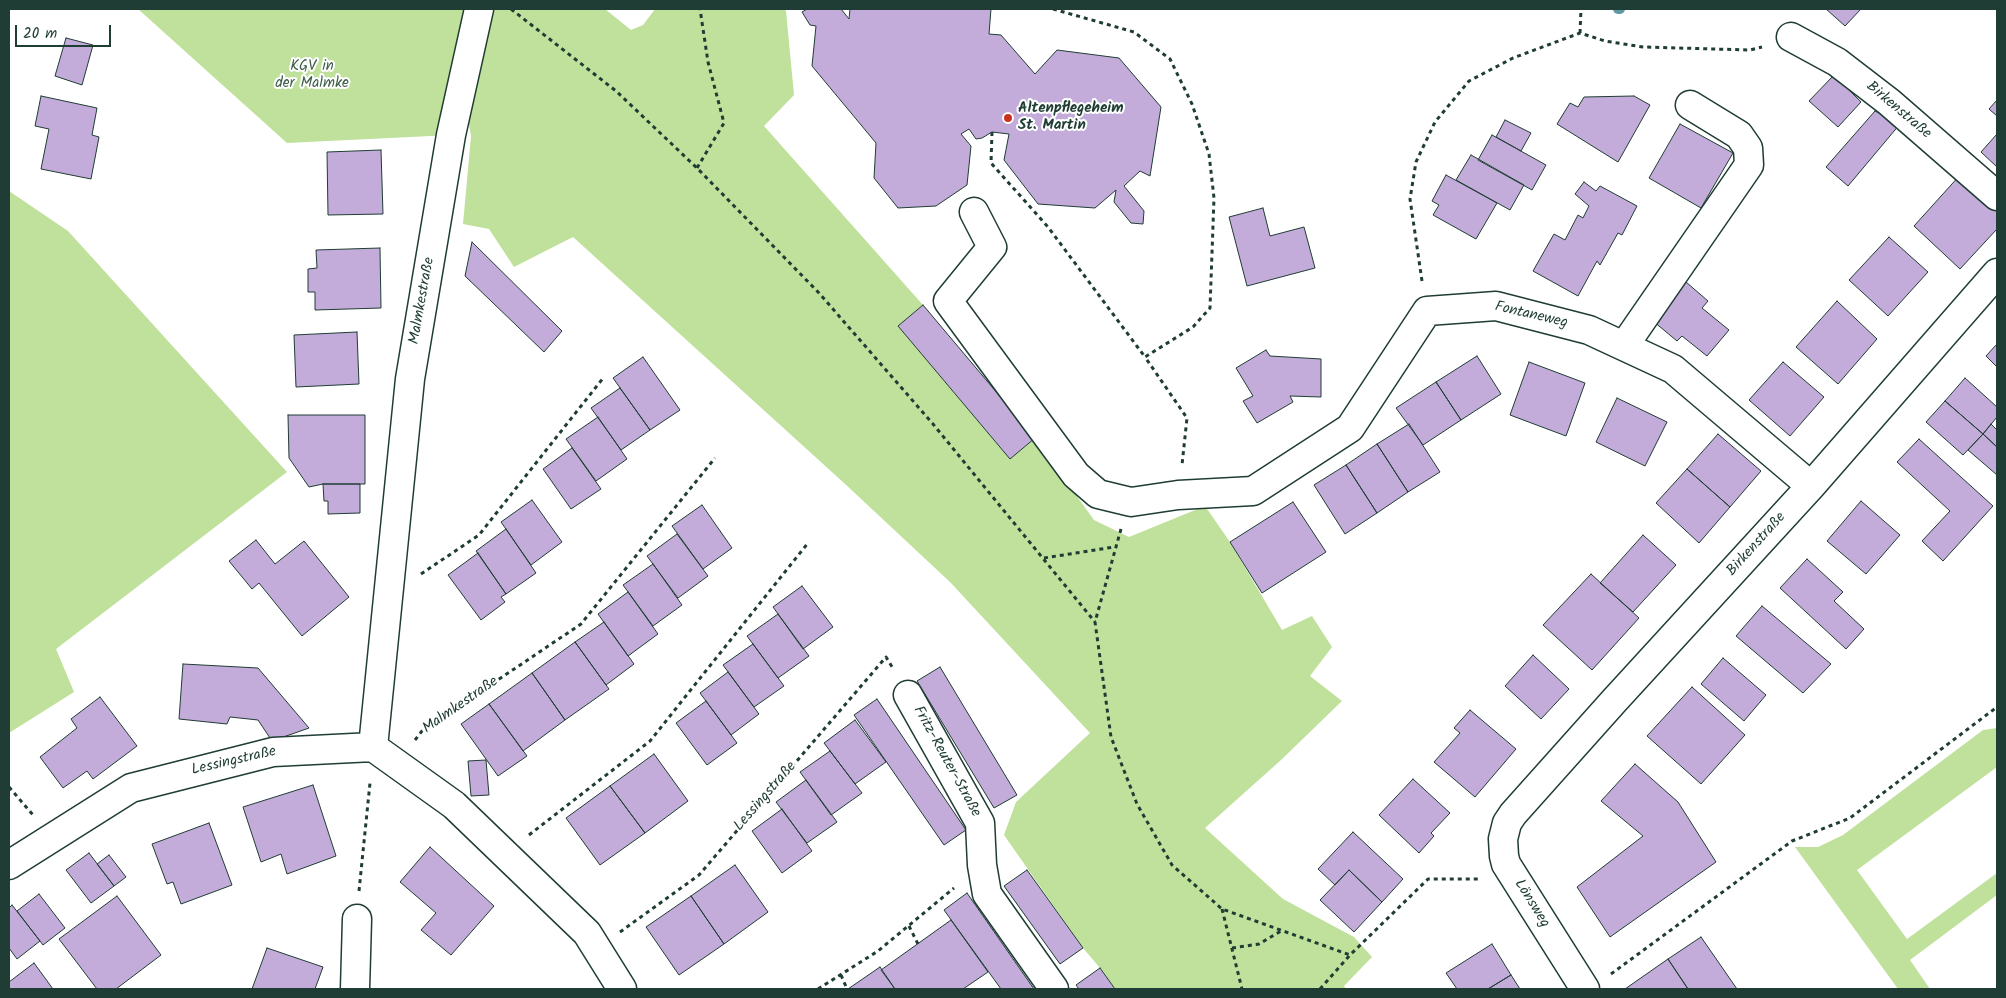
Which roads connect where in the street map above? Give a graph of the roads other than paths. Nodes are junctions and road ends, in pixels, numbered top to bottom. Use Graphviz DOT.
graph roads {
  1 [pos="479,9"];
  2 [pos="1791,38"];
  3 [pos="1690,105"];
  4 [pos="1997,196"];
  5 [pos="974,212"];
  6 [pos="1997,273"];
  7 [pos="1624,346"];
  8 [pos="1811,486"];
  9 [pos="908,695"];
  10 [pos="373,747"];
  11 [pos="1513,814"];
  12 [pos="9,865"];
  13 [pos="357,919"];
  14 [pos="1595,984"];
  15 [pos="355,989"];
  16 [pos="622,989"];
  17 [pos="1054,989"];
  1 -- 10 [label="street, Malmkestraße"];
  2 -- 4 [label="street, Birkenstraße"];
  3 -- 7 [label="street"];
  5 -- 7 [label="street, Fontaneweg"];
  6 -- 8 [label="street, Birkenstraße"];
  7 -- 8 [label="street, Fontaneweg"];
  8 -- 11 [label="street, Birkenstraße"];
  9 -- 17 [label="street, Fritz-Reuter-Straße"];
  10 -- 12 [label="street, Lessingstraße"];
  10 -- 16 [label="street"];
  11 -- 14 [label="street, Lönsweg"];
  13 -- 15 [label="street"];
}
